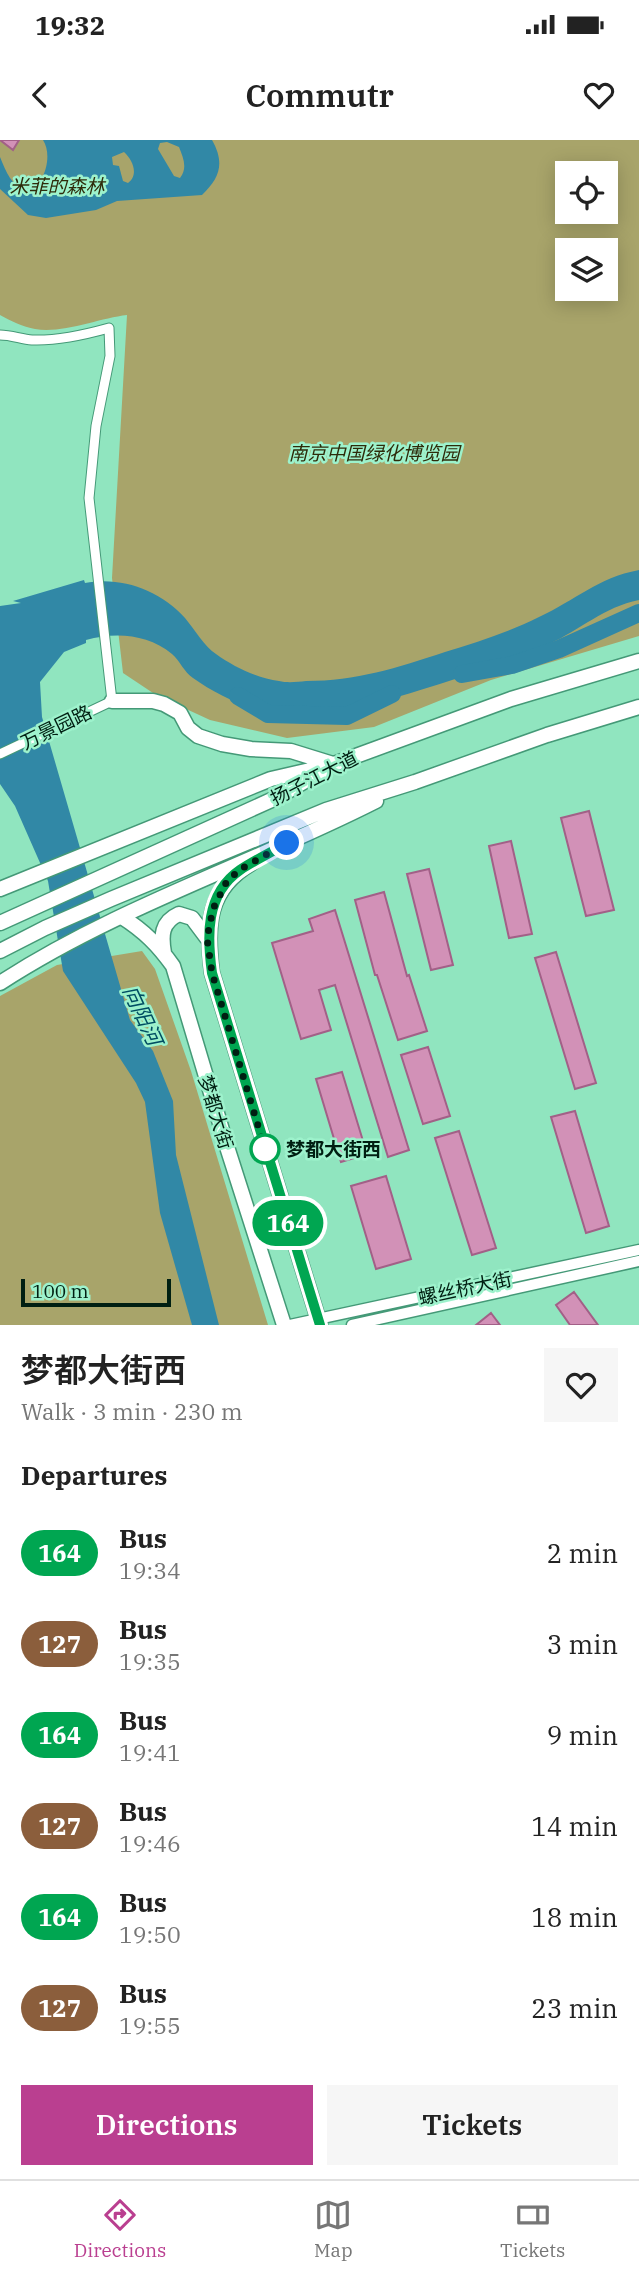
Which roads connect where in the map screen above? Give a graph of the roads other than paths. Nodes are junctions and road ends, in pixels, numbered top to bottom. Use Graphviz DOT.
graph roads {
  1 [pos="0,335"];
  2 [pos="639,661"];
  3 [pos="112,701"];
  4 [pos="639,707"];
  5 [pos="0,754"];
  6 [pos="334,764"];
  7 [pos="415,782"];
  8 [pos="287,843"];
  9 [pos="0,889"];
  10 [pos="117,919"];
  11 [pos="0,923"];
  12 [pos="207,938"];
  13 [pos="0,951"];
  14 [pos="165,954"];
  15 [pos="0,983"];
  16 [pos="639,1250"];
  17 [pos="639,1261"];
  18 [pos="318,1322"];
  19 [pos="284,1325"];
  20 [pos="290,1325"];
  21 [pos="352,1325"];
  1 -- 3 [label="street"];
  2 -- 6 [label="main road, 扬子江大道"];
  3 -- 5 [label="street, 万景园路"];
  3 -- 6 [label="main road"];
  4 -- 7 [label="main road, 扬子江大道"];
  6 -- 9 [label="main road"];
  6 -- 11 [label="main road, 扬子江大道"];
  7 -- 8 [label="main road"];
  7 -- 13 [label="main road, 扬子江大道"];
  8 -- 10 [label="main road"];
  8 -- 12 [label="main road, 梦都大街"];
  10 -- 14 [label="main road, 梦都大街"];
  10 -- 15 [label="main road"];
  12 -- 14 [label="main road"];
  12 -- 18 [label="main road, 梦都大街"];
  14 -- 19 [label="main road, 梦都大街"];
  16 -- 18 [label="street, 螺丝桥大街"];
  17 -- 21 [label="street, 螺丝桥大街"];
  18 -- 20 [label="street, 螺丝桥大街"];
}
